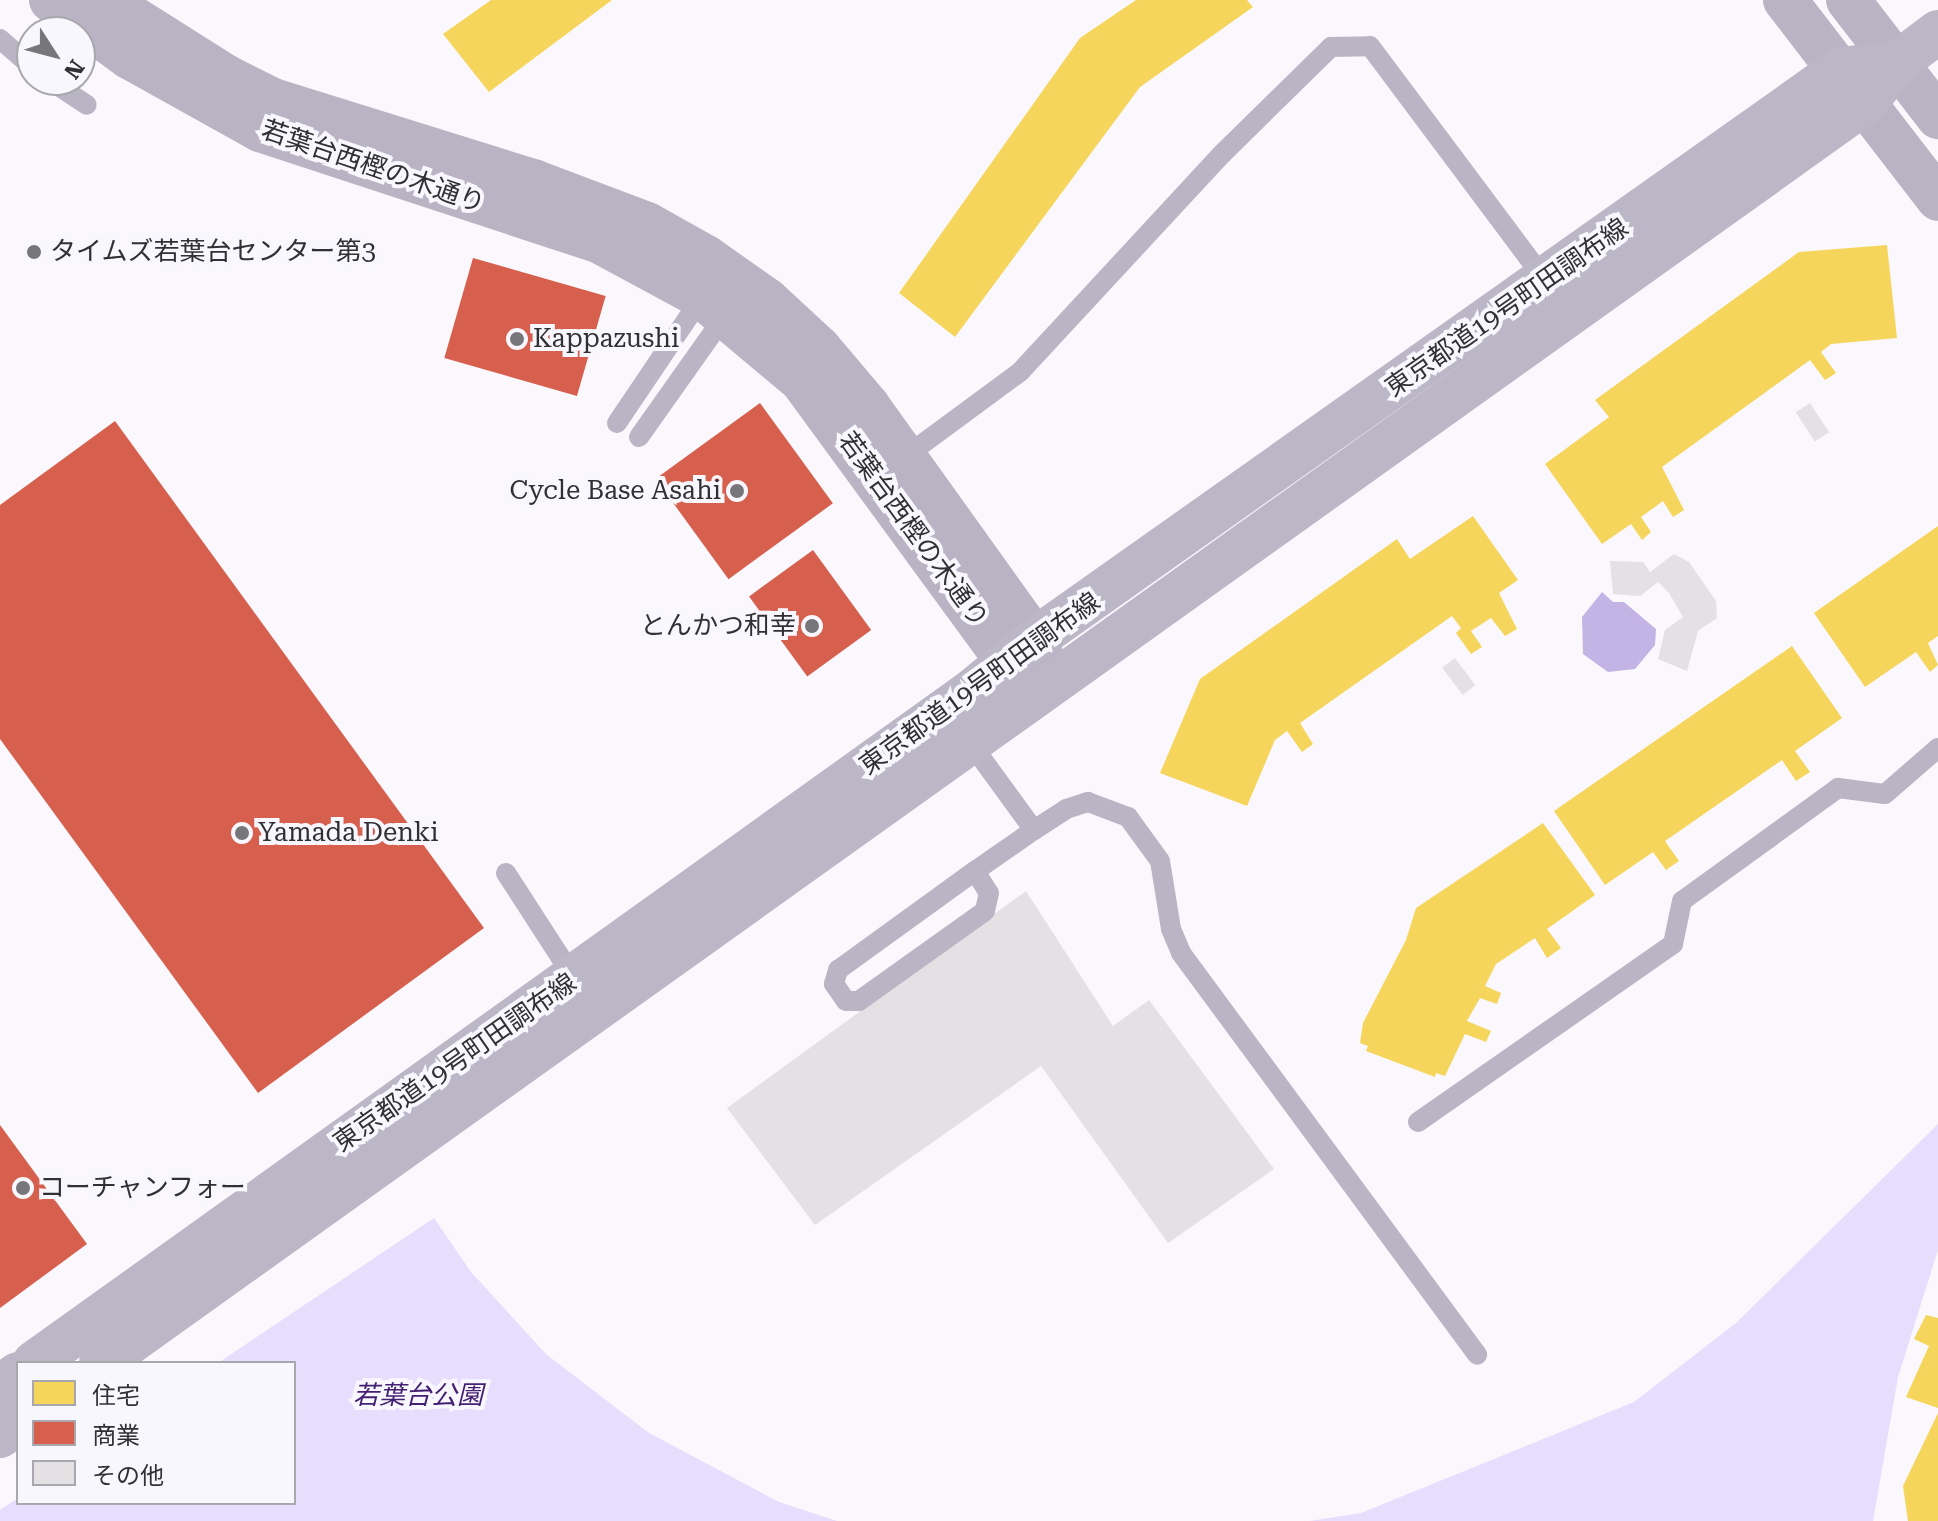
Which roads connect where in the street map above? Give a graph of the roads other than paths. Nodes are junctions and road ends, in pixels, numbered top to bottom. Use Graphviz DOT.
graph roads {
  1 [pos="51,0"];
  2 [pos="105,0"];
  3 [pos="1785,0"];
  4 [pos="1848,0"];
  5 [pos="1938,32"];
  6 [pos="0,39"];
  7 [pos="16,53"];
  8 [pos="1898,62"];
  9 [pos="1854,86"];
  10 [pos="73,96"];
  11 [pos="87,105"];
  12 [pos="1938,117"];
  13 [pos="1938,199"];
  14 [pos="1546,281"];
  15 [pos="714,306"];
  16 [pos="617,423"];
  17 [pos="639,437"];
  18 [pos="906,456"];
  19 [pos="1021,650"];
  20 [pos="1051,682"];
  21 [pos="969,741"];
  22 [pos="1938,748"];
  23 [pos="1034,830"];
  24 [pos="975,871"];
  25 [pos="506,873"];
  26 [pos="574,978"];
  27 [pos="1418,1122"];
  28 [pos="1477,1355"];
  29 [pos="37,1361"];
  30 [pos="104,1361"];
  1 -- 15 [label="street, 若葉台西樫の木通り"];
  2 -- 18 [label="street, 若葉台西樫の木通り"];
  3 -- 9 [label="street"];
  4 -- 8 [label="street"];
  5 -- 8 [label="main road"];
  6 -- 7 [label="lane"];
  8 -- 9 [label="main road"];
  8 -- 12 [label="street"];
  9 -- 13 [label="street"];
  9 -- 14 [label="main road, 東京都道19号町田調布線"];
  9 -- 20 [label="main road, 東京都道19号町田調布線"];
  10 -- 11 [label="lane"];
  14 -- 18 [label="lane"];
  14 -- 19 [label="main road, 東京都道19号町田調布線"];
  15 -- 16 [label="lane"];
  15 -- 17 [label="lane"];
  15 -- 19 [label="street, 若葉台西樫の木通り"];
  18 -- 19 [label="street, 若葉台西樫の木通り"];
  19 -- 20 [label="street, 若葉台西樫の木通り"];
  19 -- 26 [label="main road, 東京都道19号町田調布線"];
  20 -- 21 [label="main road, 東京都道19号町田調布線"];
  21 -- 23 [label="lane"];
  21 -- 30 [label="main road, 東京都道19号町田調布線"];
  22 -- 27 [label="lane"];
  23 -- 24 [label="lane"];
  23 -- 28 [label="lane"];
  24 -- 24 [label="lane"];
  25 -- 26 [label="lane"];
  26 -- 29 [label="main road, 東京都道19号町田調布線"];
}
